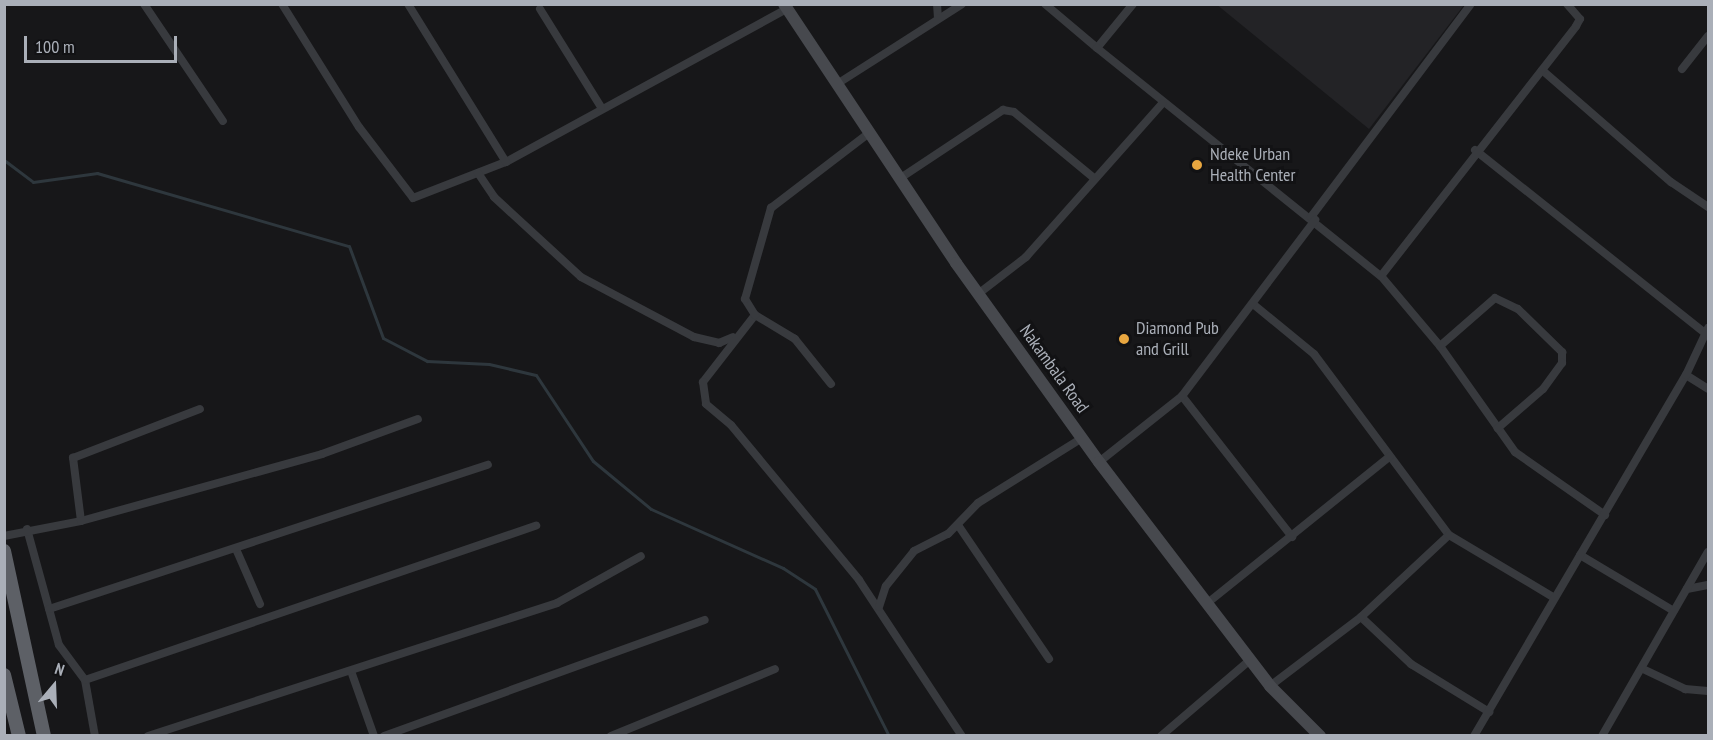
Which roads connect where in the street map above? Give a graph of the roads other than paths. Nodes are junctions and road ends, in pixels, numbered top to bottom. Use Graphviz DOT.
graph roads {
  1 [pos="144,4"];
  2 [pos="282,4"];
  3 [pos="408,4"];
  4 [pos="937,4"];
  5 [pos="962,4"];
  6 [pos="1045,4"];
  7 [pos="1133,4"];
  8 [pos="1567,4"];
  9 [pos="1470,5"];
  10 [pos="785,7"];
  11 [pos="540,9"];
  12 [pos="938,18"];
  13 [pos="1708,36"];
  14 [pos="1096,48"];
  15 [pos="1682,69"];
  16 [pos="1542,70"];
  17 [pos="837,84"];
  18 [pos="1162,104"];
  19 [pos="602,107"];
  20 [pos="223,121"];
  21 [pos="869,133"];
  22 [pos="1475,150"];
  23 [pos="506,162"];
  24 [pos="478,173"];
  25 [pos="899,179"];
  26 [pos="1095,179"];
  27 [pos="1708,207"];
  28 [pos="1312,218"];
  29 [pos="1381,276"];
  30 [pos="978,294"];
  31 [pos="1253,304"];
  32 [pos="755,315"];
  33 [pos="1707,331"];
  34 [pos="733,337"];
  35 [pos="1440,346"];
  36 [pos="1686,375"];
  37 [pos="831,384"];
  38 [pos="1708,389"];
  39 [pos="1182,396"];
  40 [pos="200,409"];
  41 [pos="418,419"];
  42 [pos="1498,428"];
  43 [pos="1082,438"];
  44 [pos="1389,457"];
  45 [pos="1099,462"];
  46 [pos="488,465"];
  47 [pos="1605,514"];
  48 [pos="81,521"];
  49 [pos="958,525"];
  50 [pos="536,526"];
  51 [pos="27,529"];
  52 [pos="1449,535"];
  53 [pos="4,536"];
  54 [pos="1292,537"];
  55 [pos="236,549"];
  56 [pos="4,551"];
  57 [pos="1708,552"];
  58 [pos="1580,555"];
  59 [pos="641,556"];
  60 [pos="1708,585"];
  61 [pos="1687,589"];
  62 [pos="1553,597"];
  63 [pos="1210,601"];
  64 [pos="260,604"];
  65 [pos="879,607"];
  66 [pos="49,609"];
  67 [pos="1674,611"];
  68 [pos="1361,617"];
  69 [pos="705,620"];
  70 [pos="1049,659"];
  71 [pos="1251,659"];
  72 [pos="775,669"];
  73 [pos="1643,669"];
  74 [pos="351,671"];
  75 [pos="4,675"];
  76 [pos="85,680"];
  77 [pos="1270,686"];
  78 [pos="1708,691"];
  79 [pos="1489,712"];
  80 [pos="19,735"];
  81 [pos="44,735"];
  82 [pos="95,735"];
  83 [pos="148,735"];
  84 [pos="374,735"];
  85 [pos="384,735"];
  86 [pos="611,735"];
  87 [pos="962,735"];
  88 [pos="1161,735"];
  89 [pos="1320,735"];
  90 [pos="1474,735"];
  91 [pos="1602,735"];
  1 -- 20 [label="street"];
  2 -- 24 [label="street"];
  3 -- 23 [label="street"];
  4 -- 12 [label="street"];
  5 -- 12 [label="street"];
  6 -- 14 [label="street"];
  7 -- 14 [label="street"];
  8 -- 16 [label="street"];
  9 -- 28 [label="street"];
  10 -- 17 [label="main road, Nakambala Road"];
  10 -- 19 [label="street"];
  11 -- 19 [label="street"];
  12 -- 17 [label="street"];
  13 -- 15 [label="street"];
  14 -- 18 [label="street"];
  16 -- 22 [label="street"];
  16 -- 27 [label="street"];
  17 -- 21 [label="main road, Nakambala Road"];
  18 -- 26 [label="street"];
  18 -- 28 [label="street"];
  19 -- 23 [label="street"];
  21 -- 25 [label="main road, Nakambala Road"];
  21 -- 32 [label="street"];
  22 -- 29 [label="street"];
  22 -- 33 [label="street"];
  23 -- 24 [label="street"];
  24 -- 34 [label="street"];
  25 -- 26 [label="street"];
  25 -- 30 [label="main road, Nakambala Road"];
  26 -- 30 [label="street"];
  28 -- 29 [label="street"];
  28 -- 31 [label="street"];
  29 -- 35 [label="street"];
  30 -- 43 [label="main road, Nakambala Road"];
  31 -- 39 [label="street"];
  31 -- 44 [label="street"];
  32 -- 34 [label="street"];
  32 -- 37 [label="street"];
  33 -- 36 [label="street"];
  34 -- 65 [label="street"];
  35 -- 42 [label="street"];
  35 -- 42 [label="street"];
  36 -- 38 [label="street"];
  36 -- 47 [label="street"];
  39 -- 45 [label="street"];
  39 -- 54 [label="street"];
  40 -- 48 [label="street"];
  41 -- 48 [label="street"];
  42 -- 47 [label="street"];
  43 -- 45 [label="main road, Nakambala Road"];
  43 -- 49 [label="street"];
  44 -- 52 [label="street"];
  44 -- 54 [label="street"];
  45 -- 63 [label="main road, Nakambala Road"];
  46 -- 55 [label="street"];
  47 -- 58 [label="street"];
  48 -- 51 [label="street"];
  49 -- 65 [label="street"];
  49 -- 70 [label="street"];
  50 -- 76 [label="street"];
  51 -- 53 [label="street"];
  51 -- 66 [label="street"];
  52 -- 62 [label="street"];
  52 -- 68 [label="street"];
  54 -- 63 [label="street"];
  55 -- 64 [label="street"];
  55 -- 66 [label="street"];
  56 -- 81 [label="highway"];
  57 -- 61 [label="street"];
  58 -- 62 [label="street"];
  58 -- 67 [label="street"];
  59 -- 74 [label="street"];
  60 -- 61 [label="street"];
  61 -- 67 [label="street"];
  62 -- 79 [label="street"];
  63 -- 71 [label="main road, Nakambala Road"];
  65 -- 87 [label="street"];
  66 -- 76 [label="street"];
  67 -- 73 [label="street"];
  68 -- 77 [label="street"];
  68 -- 79 [label="street"];
  69 -- 85 [label="street"];
  71 -- 77 [label="main road, Nakambala Road"];
  71 -- 88 [label="street"];
  72 -- 86 [label="street"];
  73 -- 78 [label="street"];
  73 -- 91 [label="street"];
  74 -- 83 [label="street"];
  74 -- 84 [label="street"];
  75 -- 80 [label="highway"];
  76 -- 82 [label="street"];
  77 -- 89 [label="main road, Nakambala Road"];
  79 -- 90 [label="street"];
}
